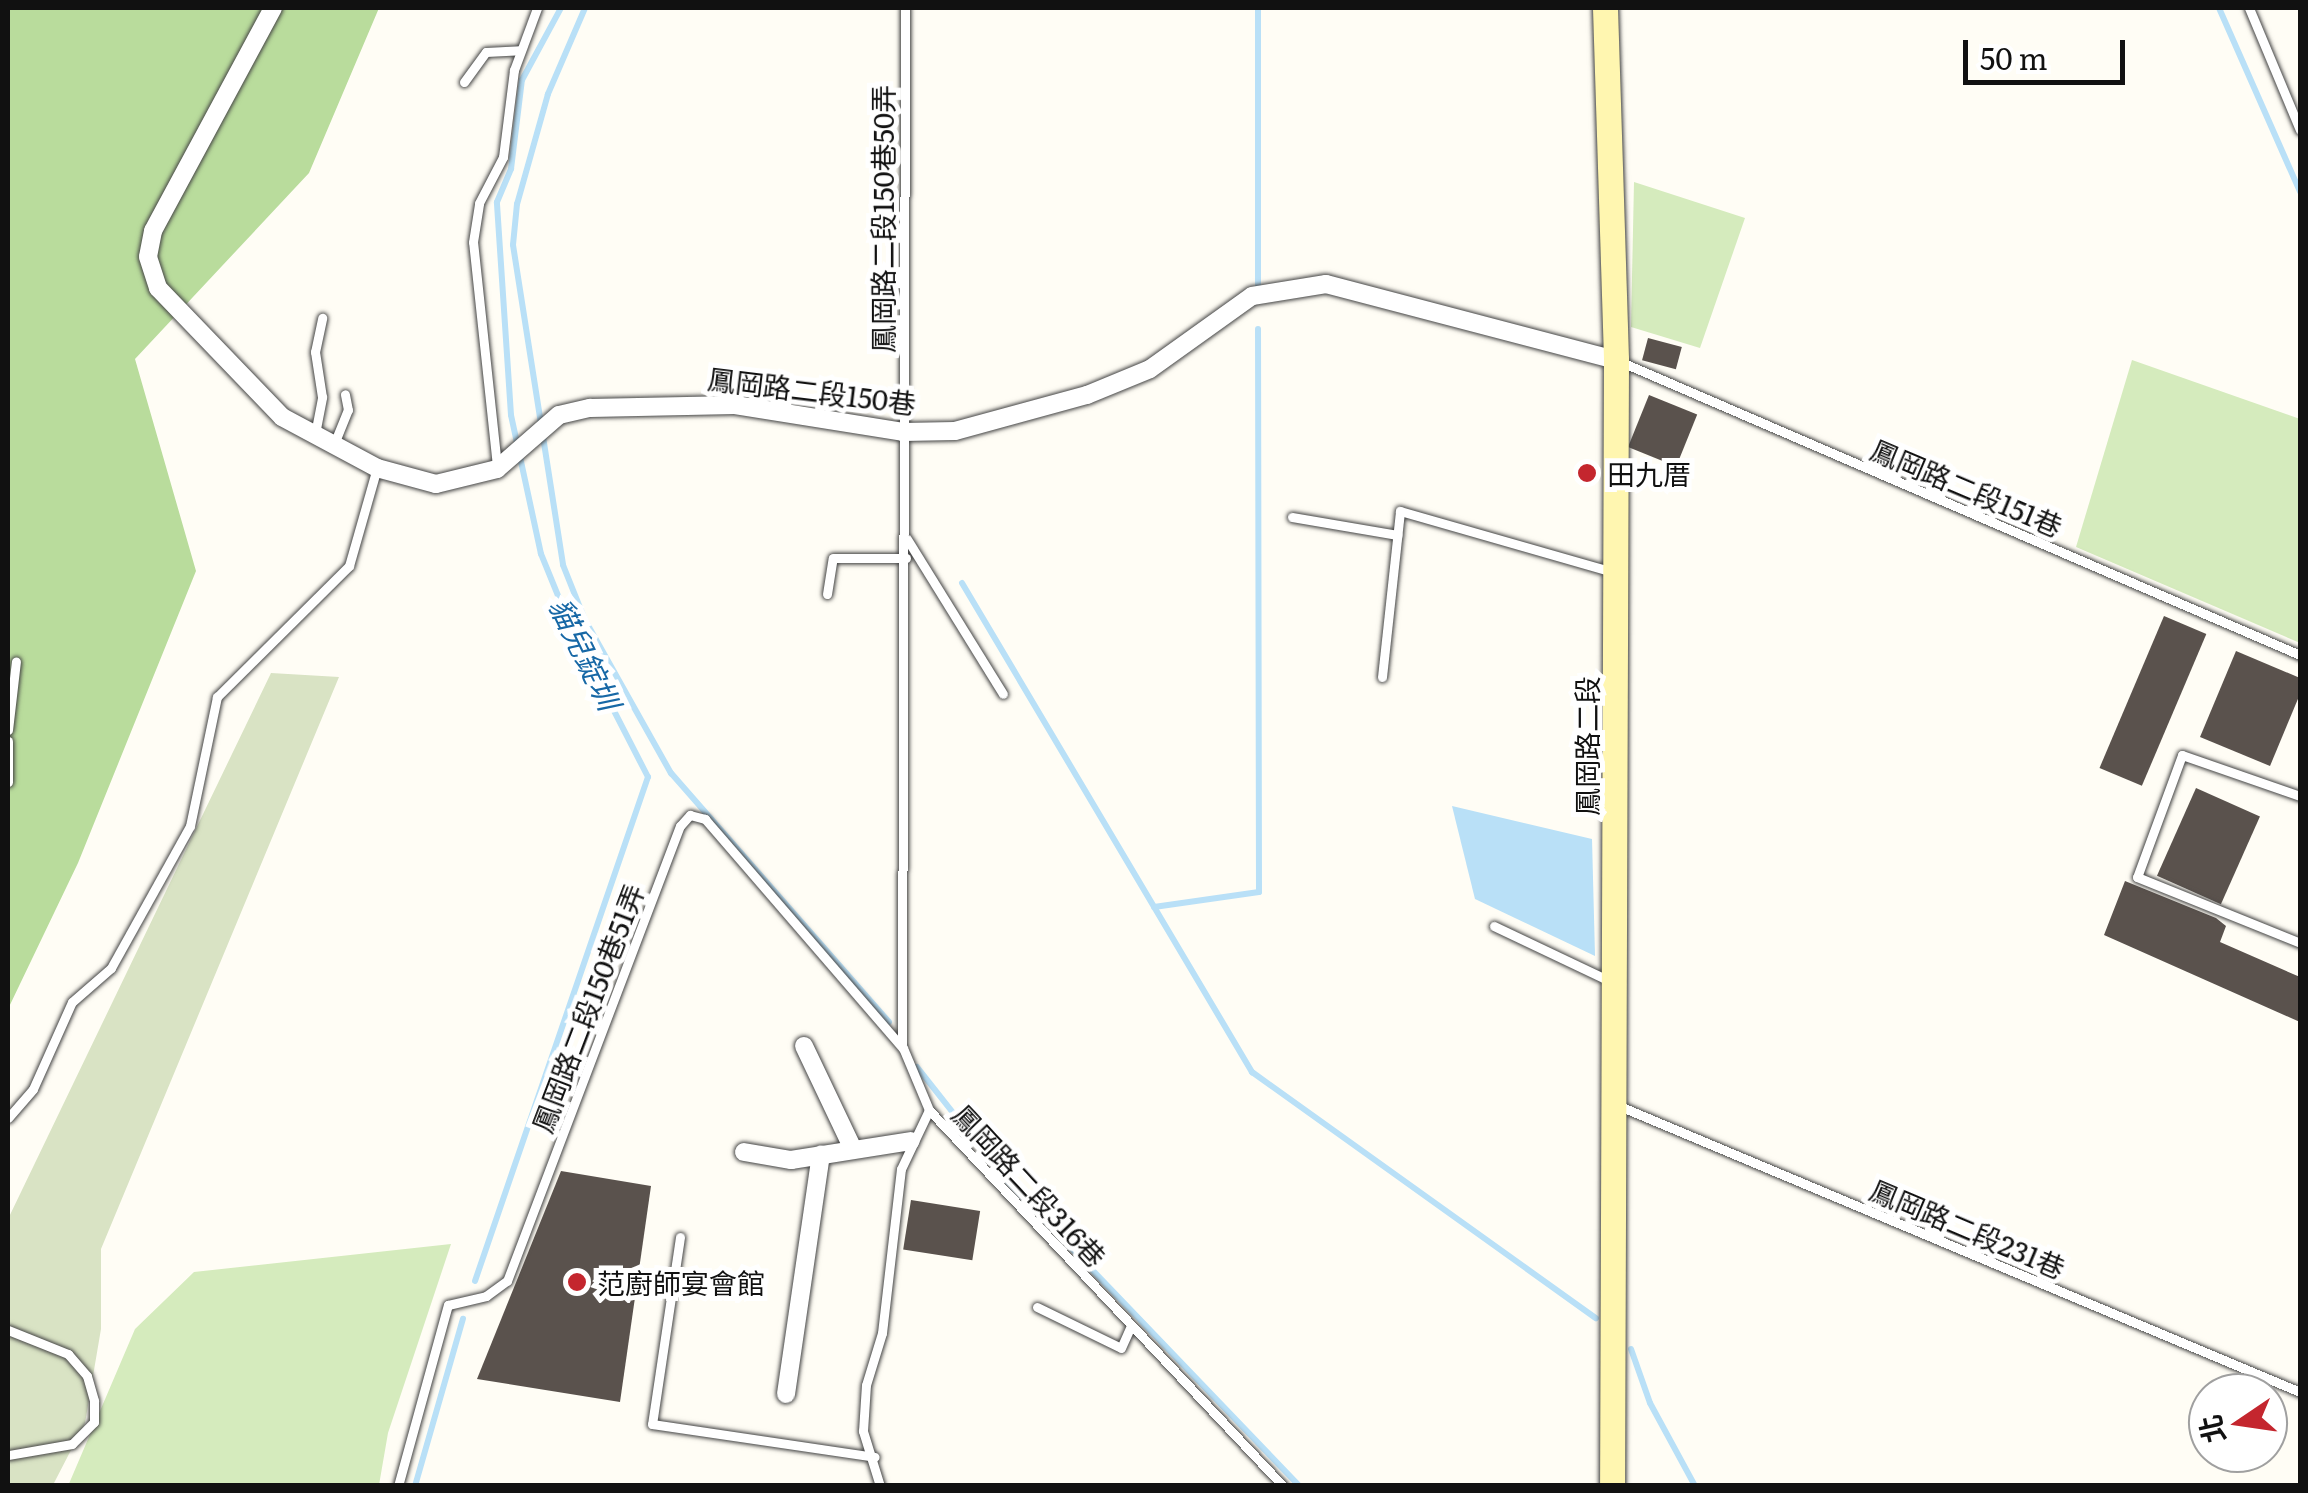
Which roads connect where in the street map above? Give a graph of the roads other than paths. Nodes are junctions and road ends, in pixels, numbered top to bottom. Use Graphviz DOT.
graph roads {
  1 [pos="273,8"];
  2 [pos="537,8"];
  3 [pos="905,8"];
  4 [pos="1605,8"];
  5 [pos="2249,8"];
  6 [pos="520,50"];
  7 [pos="464,82"];
  8 [pos="2300,130"];
  9 [pos="322,318"];
  10 [pos="1616,360"];
  11 [pos="345,394"];
  12 [pos="903,432"];
  13 [pos="315,437"];
  14 [pos="334,444"];
  15 [pos="377,468"];
  16 [pos="498,469"];
  17 [pos="1292,516"];
  18 [pos="904,535"];
  19 [pos="1397,535"];
  20 [pos="906,558"];
  21 [pos="1616,573"];
  22 [pos="827,594"];
  23 [pos="2300,656"];
  24 [pos="16,661"];
  25 [pos="1382,677"];
  26 [pos="1004,694"];
  27 [pos="8,730"];
  28 [pos="8,741"];
  29 [pos="8,782"];
  30 [pos="2300,796"];
  31 [pos="1494,926"];
  32 [pos="2300,943"];
  33 [pos="1616,984"];
  34 [pos="804,1046"];
  35 [pos="902,1048"];
  36 [pos="1617,1105"];
  37 [pos="929,1110"];
  38 [pos="8,1118"];
  39 [pos="911,1141"];
  40 [pos="853,1150"];
  41 [pos="744,1152"];
  42 [pos="821,1155"];
  43 [pos="680,1237"];
  44 [pos="1037,1307"];
  45 [pos="1131,1326"];
  46 [pos="8,1330"];
  47 [pos="2300,1392"];
  48 [pos="786,1394"];
  49 [pos="8,1454"];
  50 [pos="875,1457"];
  51 [pos="398,1486"];
  52 [pos="880,1486"];
  53 [pos="1283,1486"];
  54 [pos="1612,1486"];
  1 -- 13 [label="street"];
  2 -- 6 [label="lane"];
  3 -- 12 [label="lane, 鳳岡路二段150巷50弄"];
  4 -- 10 [label="street, 鳳岡路二段"];
  5 -- 8 [label="lane"];
  6 -- 7 [label="lane"];
  6 -- 16 [label="lane"];
  9 -- 13 [label="lane"];
  10 -- 12 [label="street, 鳳岡路二段150巷"];
  10 -- 21 [label="street, 鳳岡路二段"];
  10 -- 23 [label="lane, 鳳岡路二段151巷"];
  11 -- 14 [label="lane"];
  12 -- 16 [label="street, 鳳岡路二段150巷"];
  12 -- 18 [label="lane, 鳳岡路二段150巷51弄"];
  13 -- 14 [label="street"];
  14 -- 15 [label="street"];
  15 -- 16 [label="street"];
  15 -- 38 [label="lane"];
  17 -- 19 [label="lane"];
  18 -- 20 [label="lane, 鳳岡路二段150巷51弄"];
  18 -- 26 [label="lane"];
  19 -- 21 [label="lane"];
  19 -- 25 [label="lane"];
  20 -- 22 [label="lane"];
  20 -- 35 [label="lane, 鳳岡路二段150巷51弄"];
  21 -- 33 [label="street, 鳳岡路二段"];
  24 -- 27 [label="lane"];
  28 -- 29 [label="lane"];
  30 -- 32 [label="lane"];
  31 -- 33 [label="lane"];
  33 -- 36 [label="street, 鳳岡路二段"];
  34 -- 40 [label="street"];
  35 -- 37 [label="lane, 鳳岡路二段150巷51弄"];
  35 -- 51 [label="lane, 鳳岡路二段150巷51弄"];
  36 -- 47 [label="lane, 鳳岡路二段231巷"];
  36 -- 54 [label="street, 鳳岡路二段"];
  37 -- 39 [label="lane, 鳳岡路二段316巷"];
  37 -- 45 [label="lane, 鳳岡路二段316巷"];
  39 -- 40 [label="street"];
  39 -- 50 [label="lane, 鳳岡路二段316巷"];
  40 -- 42 [label="street"];
  41 -- 42 [label="street"];
  42 -- 48 [label="street"];
  43 -- 50 [label="lane"];
  44 -- 45 [label="lane"];
  45 -- 53 [label="lane, 鳳岡路二段316巷"];
  46 -- 49 [label="lane"];
  50 -- 52 [label="lane, 鳳岡路二段316巷"];
}
